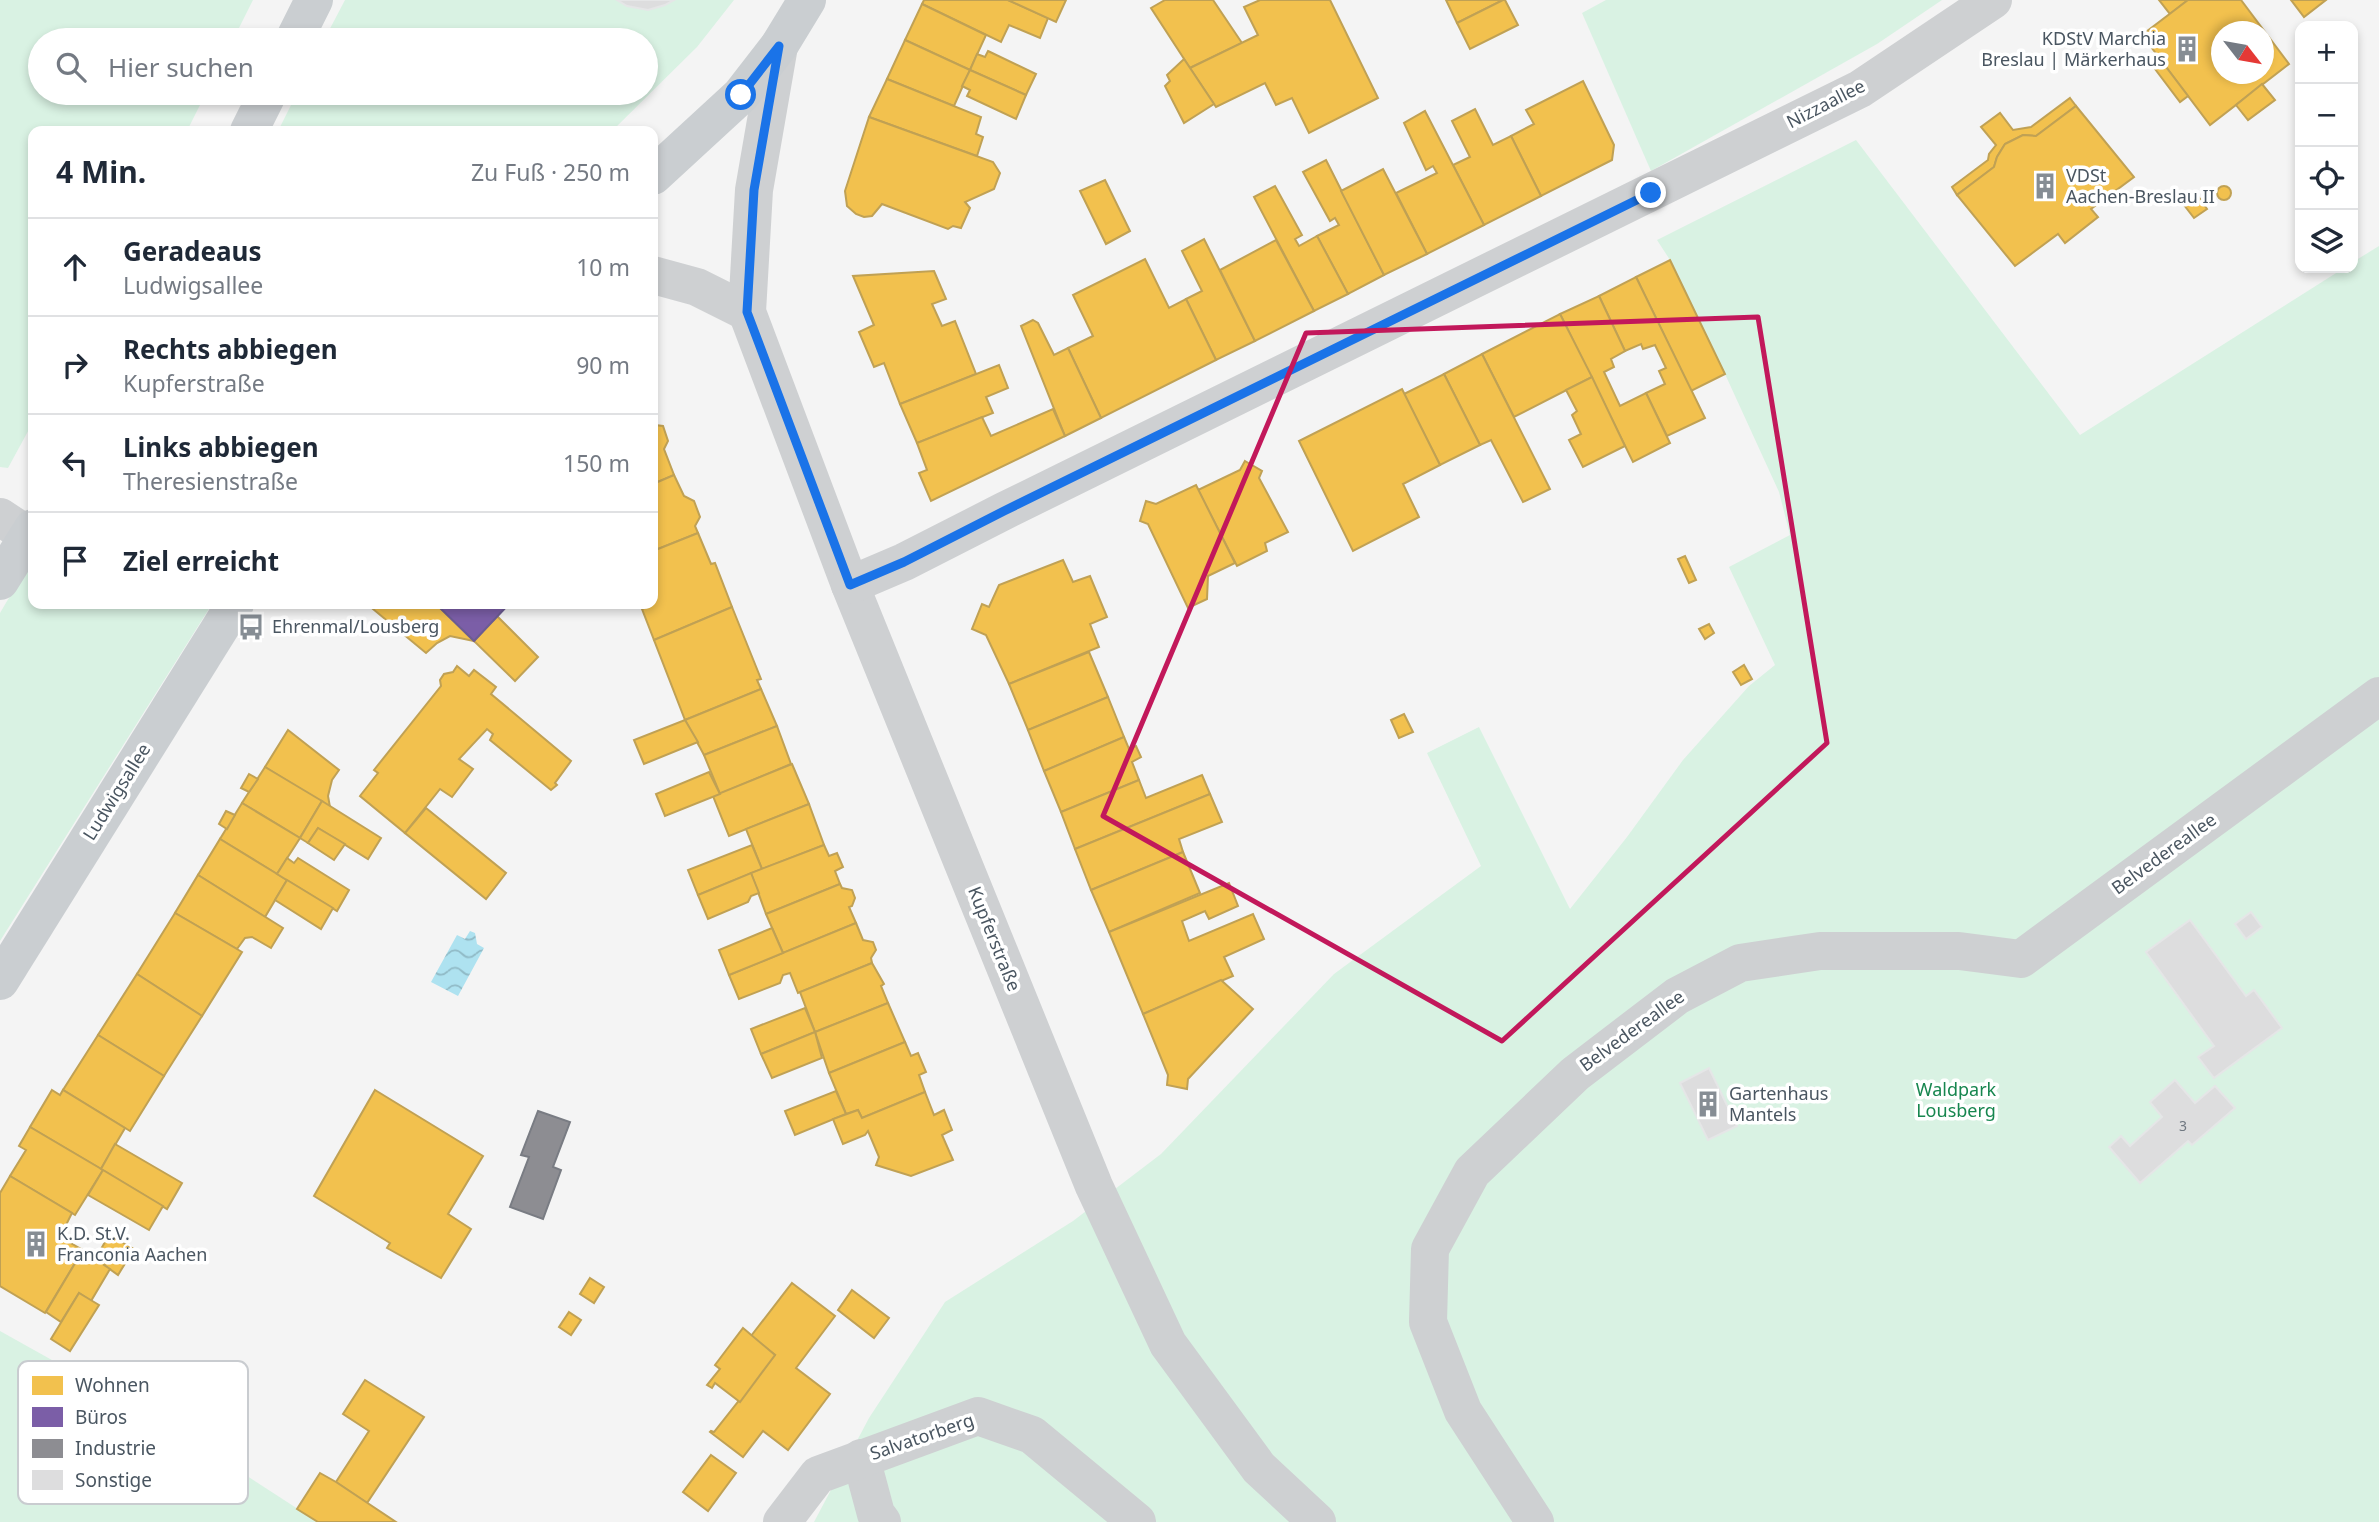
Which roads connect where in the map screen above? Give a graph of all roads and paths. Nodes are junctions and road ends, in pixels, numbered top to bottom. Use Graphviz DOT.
graph roads {
  1 [pos="314,0"];
  2 [pos="807,0"];
  3 [pos="1993,0"];
  4 [pos="300,28"];
  5 [pos="779,46"];
  6 [pos="262,105"];
  7 [pos="252,126"];
  8 [pos="658,171"];
  9 [pos="658,276"];
  10 [pos="747,312"];
  11 [pos="21,527"];
  12 [pos="0,582"];
  13 [pos="850,585"];
  14 [pos="232,609"];
  15 [pos="2379,696"];
  16 [pos="0,981"];
  17 [pos="861,1458"];
  18 [pos="782,1522"];
  19 [pos="882,1522"];
  20 [pos="1137,1522"];
  21 [pos="1317,1522"];
  22 [pos="1535,1522"];
  1 -- 4 [label="main road"];
  2 -- 5 [label="main road"];
  3 -- 13 [label="street, Nizzaallee"];
  5 -- 8 [label="main road"];
  5 -- 10 [label="street, Kupferstraße"];
  6 -- 7 [label="main road"];
  9 -- 10 [label="street"];
  10 -- 13 [label="street, Kupferstraße"];
  11 -- 12 [label="main road"];
  13 -- 21 [label="street, Kupferstraße"];
  14 -- 16 [label="main road, Ludwigsallee"];
  15 -- 22 [label="street, Belvedereallee"];
  17 -- 18 [label="street, Salvatorberg"];
  17 -- 19 [label="street"];
  17 -- 20 [label="street, Salvatorberg"];
}
